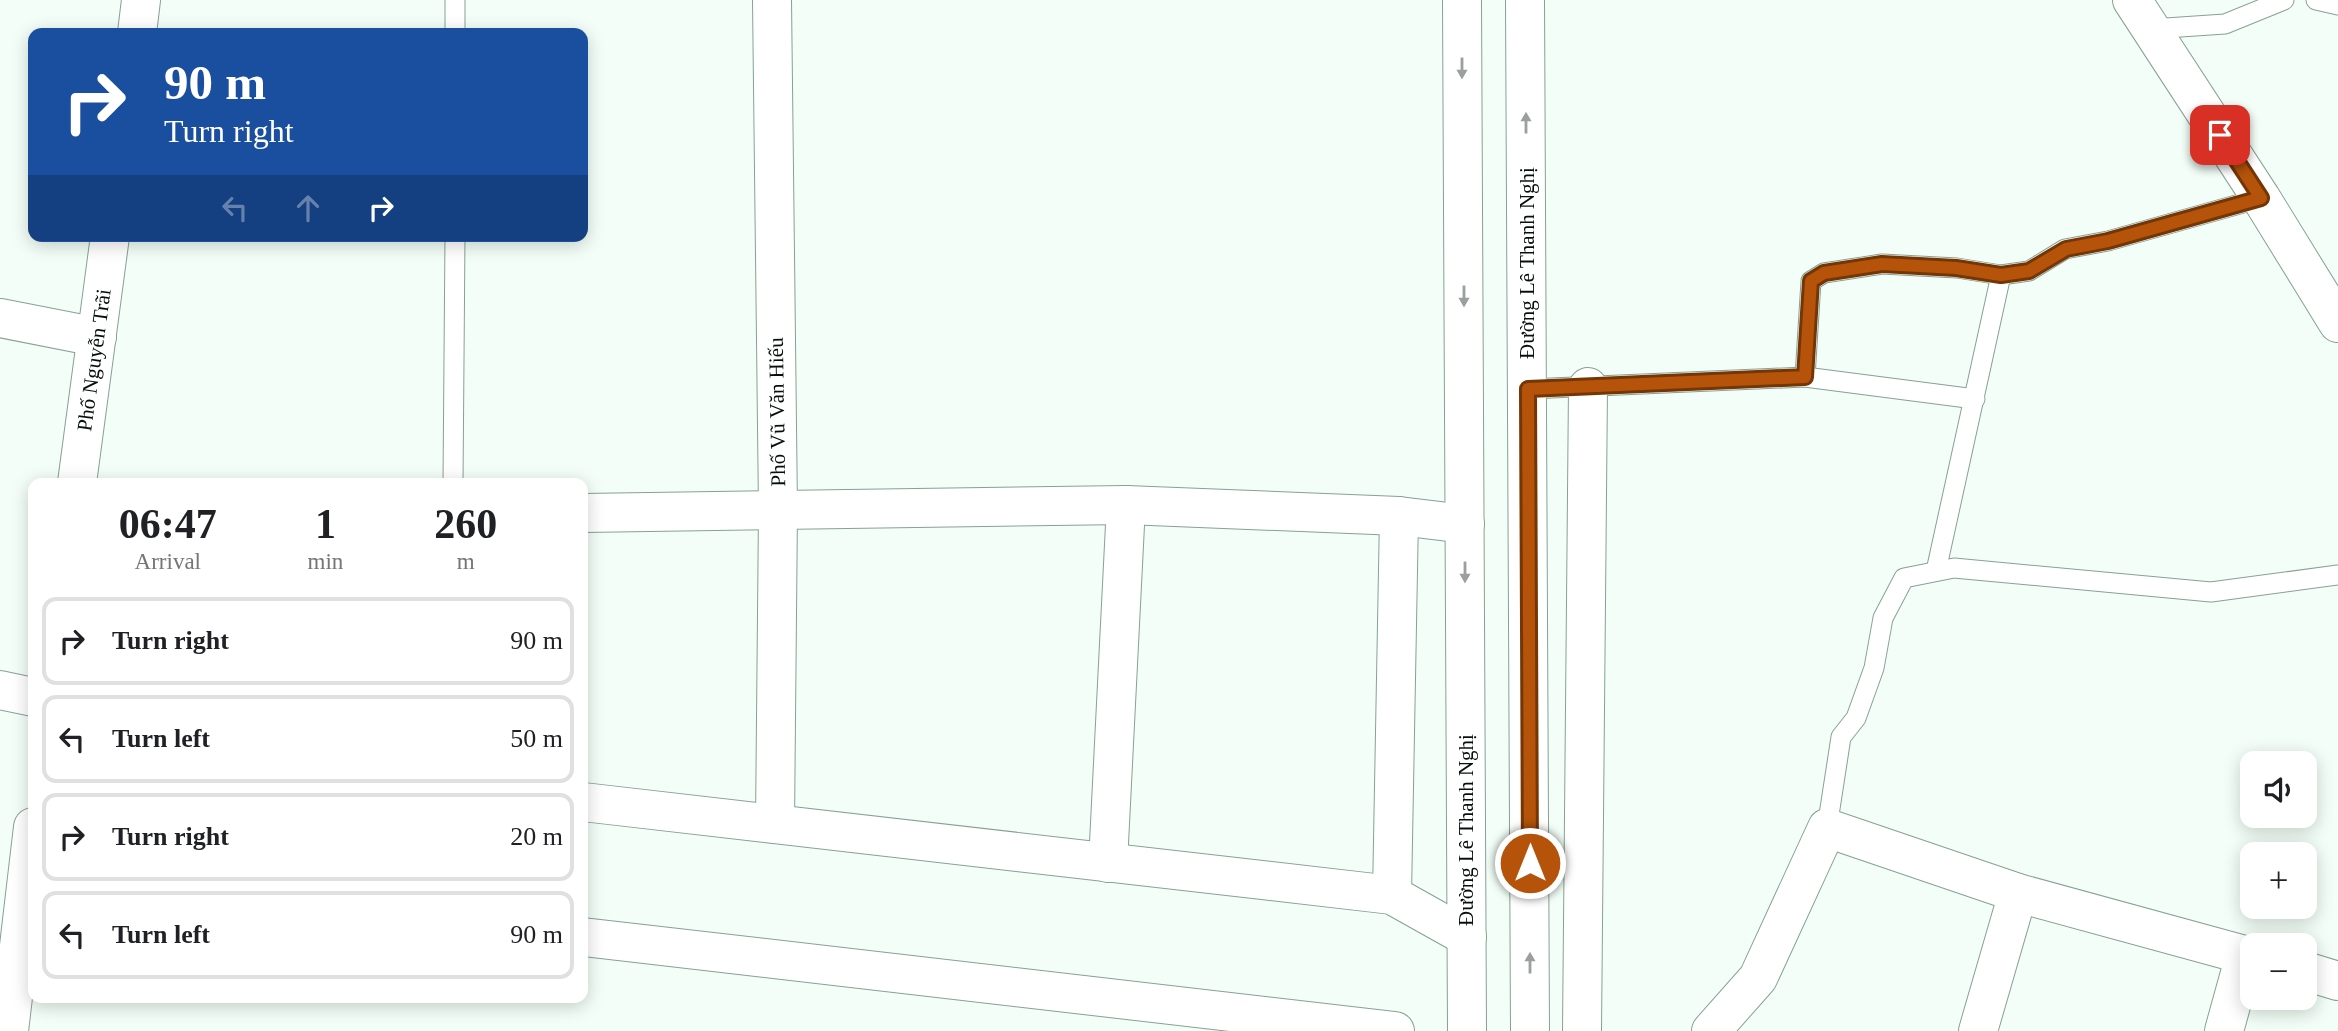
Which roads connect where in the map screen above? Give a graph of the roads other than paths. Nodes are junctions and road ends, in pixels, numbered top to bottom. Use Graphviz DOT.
graph roads {
  1 [pos="141,0"];
  2 [pos="455,0"];
  3 [pos="772,0"];
  4 [pos="1462,0"];
  5 [pos="1525,0"];
  6 [pos="2284,0"];
  7 [pos="2316,0"];
  8 [pos="2338,5"];
  9 [pos="2142,15"];
  10 [pos="138,28"];
  11 [pos="456,28"];
  12 [pos="2261,198"];
  13 [pos="109,242"];
  14 [pos="455,242"];
  15 [pos="2001,275"];
  16 [pos="0,318"];
  17 [pos="2338,323"];
  18 [pos="97,337"];
  19 [pos="1805,377"];
  20 [pos="1588,387"];
  21 [pos="1528,389"];
  22 [pos="1975,400"];
  23 [pos="78,478"];
  24 [pos="453,478"];
  25 [pos="1126,505"];
  26 [pos="778,510"];
  27 [pos="588,513"];
  28 [pos="1399,516"];
  29 [pos="1465,524"];
  30 [pos="1936,571"];
  31 [pos="2338,575"];
  32 [pos="0,690"];
  33 [pos="28,696"];
  34 [pos="588,804"];
  35 [pos="775,824"];
  36 [pos="1827,828"];
  37 [pos="1108,863"];
  38 [pos="28,891"];
  39 [pos="2018,893"];
  40 [pos="1392,895"];
  41 [pos="1467,937"];
  42 [pos="588,938"];
  43 [pos="2240,954"];
  44 [pos="2317,975"];
  45 [pos="2240,981"];
  46 [pos="2338,981"];
  47 [pos="7,1017"];
  48 [pos="1395,1031"];
  49 [pos="1467,1031"];
  50 [pos="1530,1031"];
  51 [pos="1582,1031"];
  52 [pos="1712,1031"];
  53 [pos="1978,1031"];
  54 [pos="2224,1031"];
  1 -- 10 [label="main road"];
  2 -- 11 [label="lane"];
  3 -- 26 [label="main road, Phố Vũ Văn Hiếu"];
  4 -- 29 [label="main road, Đường Lê Thanh Nghị, one-way"];
  21 -- 5 [label="main road, Đường Lê Thanh Nghị, one-way"];
  6 -- 9 [label="lane"];
  7 -- 8 [label="lane"];
  9 -- 12 [label="main road"];
  12 -- 15 [label="lane"];
  12 -- 17 [label="main road"];
  13 -- 18 [label="main road, Phố Nguyễn Trãi"];
  14 -- 24 [label="lane"];
  15 -- 19 [label="lane"];
  15 -- 22 [label="lane"];
  16 -- 18 [label="main road"];
  18 -- 23 [label="main road, Phố Nguyễn Trãi"];
  19 -- 20 [label="lane"];
  19 -- 22 [label="lane"];
  20 -- 21 [label="lane"];
  20 -- 51 [label="main road"];
  50 -- 21 [label="main road, Đường Lê Thanh Nghị, one-way"];
  22 -- 30 [label="lane"];
  25 -- 26 [label="main road"];
  25 -- 28 [label="main road"];
  25 -- 37 [label="main road"];
  26 -- 27 [label="main road"];
  26 -- 35 [label="main road, Phố Vũ Văn Hiếu"];
  28 -- 29 [label="main road"];
  28 -- 40 [label="main road"];
  29 -- 41 [label="main road, Đường Lê Thanh Nghị, one-way"];
  30 -- 31 [label="lane"];
  30 -- 36 [label="lane"];
  32 -- 33 [label="main road"];
  34 -- 35 [label="main road"];
  35 -- 37 [label="main road"];
  36 -- 39 [label="main road"];
  36 -- 52 [label="main road"];
  37 -- 40 [label="main road"];
  38 -- 47 [label="main road"];
  39 -- 43 [label="main road"];
  39 -- 53 [label="main road"];
  40 -- 41 [label="main road"];
  41 -- 49 [label="main road, Đường Lê Thanh Nghị"];
  42 -- 48 [label="main road"];
  44 -- 46 [label="main road"];
  45 -- 54 [label="main road"];
}
